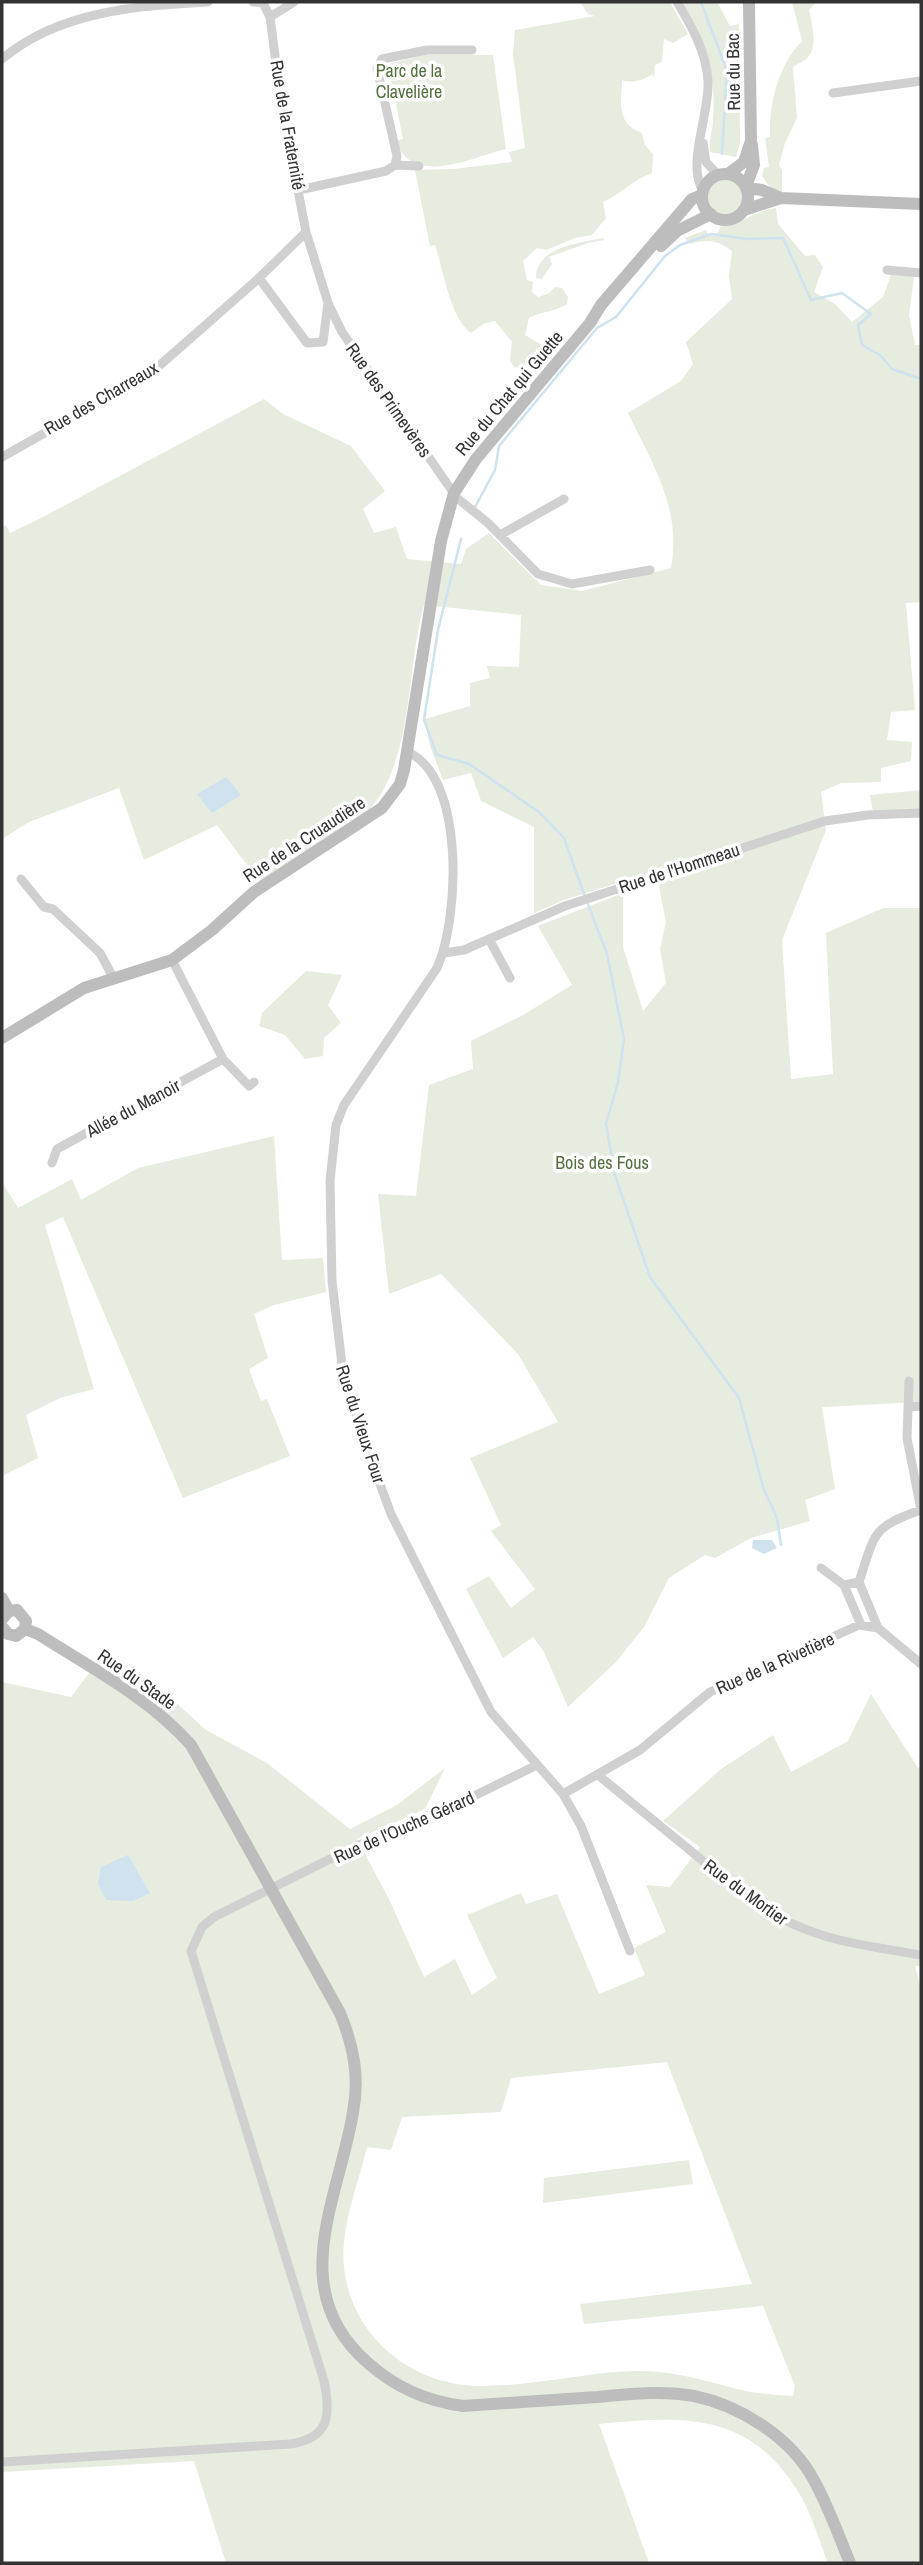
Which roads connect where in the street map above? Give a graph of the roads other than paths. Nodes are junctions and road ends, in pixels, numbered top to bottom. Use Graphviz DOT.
graph roads {
  1 [pos="208,2"];
  2 [pos="253,2"];
  3 [pos="294,2"];
  4 [pos="677,2"];
  5 [pos="749,2"];
  6 [pos="123,5"];
  7 [pos="270,17"];
  8 [pos="472,50"];
  9 [pos="2,60"];
  10 [pos="921,81"];
  11 [pos="833,93"];
  12 [pos="702,139"];
  13 [pos="751,141"];
  14 [pos="395,165"];
  15 [pos="754,165"];
  16 [pos="419,166"];
  17 [pos="723,174"];
  18 [pos="746,187"];
  19 [pos="299,190"];
  20 [pos="762,190"];
  21 [pos="702,193"];
  22 [pos="781,198"];
  23 [pos="921,204"];
  24 [pos="744,210"];
  25 [pos="710,214"];
  26 [pos="306,232"];
  27 [pos="887,270"];
  28 [pos="921,273"];
  29 [pos="259,278"];
  30 [pos="328,303"];
  31 [pos="594,318"];
  32 [pos="2,457"];
  33 [pos="454,493"];
  34 [pos="564,499"];
  35 [pos="500,535"];
  36 [pos="650,570"];
  37 [pos="408,752"];
  38 [pos="921,813"];
  39 [pos="21,879"];
  40 [pos="489,939"];
  41 [pos="444,953"];
  42 [pos="172,960"];
  43 [pos="510,978"];
  44 [pos="114,979"];
  45 [pos="2,1038"];
  46 [pos="223,1059"];
  47 [pos="254,1082"];
  48 [pos="52,1163"];
  49 [pos="909,1381"];
  50 [pos="921,1406"];
  51 [pos="908,1407"];
  52 [pos="921,1510"];
  53 [pos="821,1568"];
  54 [pos="859,1582"];
  55 [pos="844,1585"];
  56 [pos="2,1598"];
  57 [pos="4,1624"];
  58 [pos="861,1625"];
  59 [pos="878,1628"];
  60 [pos="25,1629"];
  61 [pos="921,1664"];
  62 [pos="537,1765"];
  63 [pos="598,1775"];
  64 [pos="563,1794"];
  65 [pos="271,1888"];
  66 [pos="630,1951"];
  67 [pos="921,1955"];
  68 [pos="2,2462"];
  69 [pos="849,2563"];
  1 -- 6 [label="street"];
  2 -- 7 [label="street"];
  3 -- 7 [label="street"];
  4 -- 12 [label="street"];
  5 -- 13 [label="street, Rue du Bac"];
  6 -- 9 [label="street"];
  7 -- 19 [label="street, Rue de la Fraternité"];
  8 -- 14 [label="street"];
  10 -- 11 [label="street"];
  12 -- 17 [label="street"];
  12 -- 21 [label="street"];
  13 -- 15 [label="street, Rue du Bac"];
  13 -- 17 [label="street"];
  14 -- 16 [label="street"];
  14 -- 19 [label="street"];
  15 -- 18 [label="street"];
  15 -- 20 [label="street, Rue du Bac"];
  17 -- 18 [label="street"];
  17 -- 21 [label="street"];
  18 -- 20 [label="street"];
  18 -- 24 [label="street"];
  19 -- 26 [label="street, Rue de la Fraternité"];
  20 -- 22 [label="street"];
  21 -- 25 [label="street"];
  21 -- 31 [label="street, Rue du Chat qui Guette"];
  22 -- 23 [label="street"];
  22 -- 24 [label="street"];
  24 -- 25 [label="street"];
  25 -- 31 [label="street, Rue du Chat qui Guette"];
  26 -- 29 [label="street, Rue des Charreaux"];
  26 -- 30 [label="street, Rue de la Fraternité"];
  27 -- 28 [label="street"];
  29 -- 30 [label="street"];
  29 -- 32 [label="street, Rue des Charreaux"];
  30 -- 33 [label="street, Rue des Primevères"];
  31 -- 33 [label="street, Rue du Chat qui Guette"];
  33 -- 35 [label="street, Rue des Primevères"];
  33 -- 37 [label="street, Rue de la Cruaudière"];
  34 -- 35 [label="street"];
  35 -- 36 [label="street, Rue des Primevères"];
  37 -- 41 [label="street, Rue du Vieux Four"];
  37 -- 42 [label="street, Rue de la Cruaudière"];
  38 -- 40 [label="street, Rue de l'Hommeau"];
  39 -- 44 [label="street"];
  40 -- 41 [label="street, Rue de l'Hommeau"];
  40 -- 43 [label="street"];
  41 -- 62 [label="street, Rue du Vieux Four"];
  42 -- 44 [label="street, Rue de la Cruaudière"];
  42 -- 46 [label="street"];
  44 -- 45 [label="street, Rue de la Cruaudière"];
  46 -- 47 [label="street"];
  46 -- 48 [label="street, Allée du Manoir"];
  49 -- 51 [label="street"];
  50 -- 51 [label="street"];
  51 -- 52 [label="street"];
  52 -- 54 [label="street"];
  53 -- 55 [label="street"];
  54 -- 55 [label="street"];
  54 -- 59 [label="street"];
  55 -- 58 [label="street"];
  56 -- 57 [label="street"];
  57 -- 60 [label="street"];
  57 -- 60 [label="street"];
  58 -- 59 [label="street"];
  58 -- 63 [label="street, Rue de la Rivetière"];
  59 -- 61 [label="street"];
  60 -- 65 [label="street, Rue du Stade"];
  62 -- 64 [label="street, Rue du Vieux Four"];
  62 -- 65 [label="street, Rue de l'Ouche Gérard"];
  63 -- 64 [label="street, Rue de la Rivetière"];
  63 -- 67 [label="street, Rue du Mortier"];
  64 -- 66 [label="street, Rue du Vieux Four"];
  65 -- 68 [label="street, Rue de l'Ouche Gérard"];
  65 -- 69 [label="street, Rue du Stade"];
}
